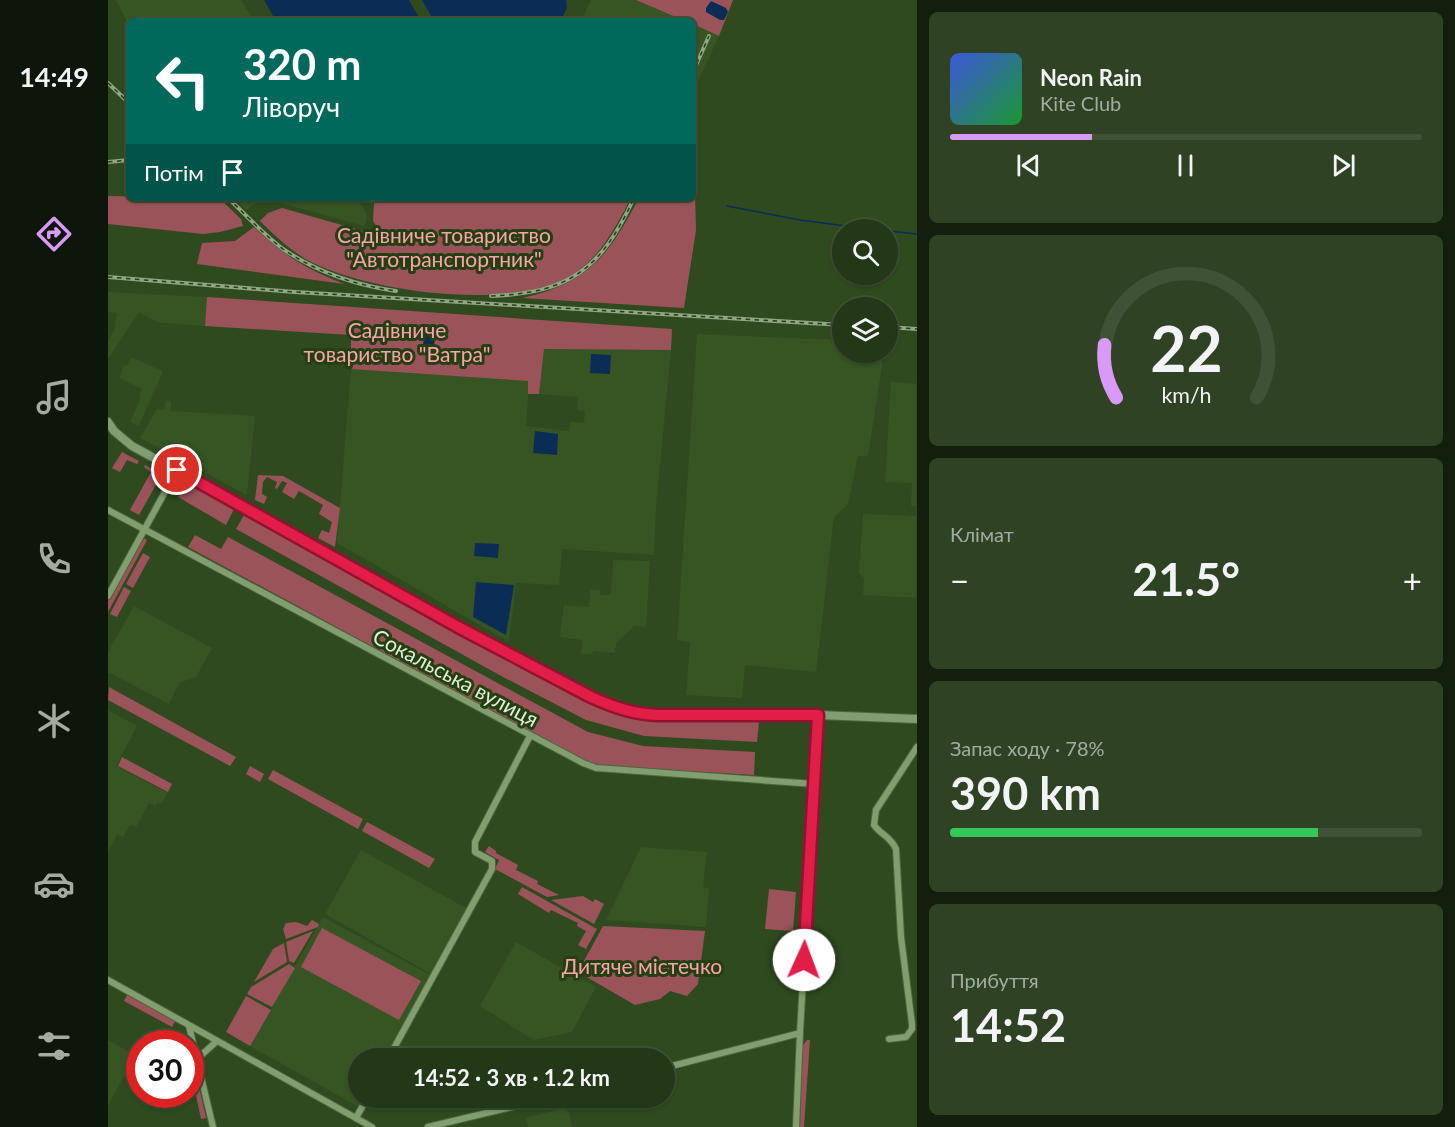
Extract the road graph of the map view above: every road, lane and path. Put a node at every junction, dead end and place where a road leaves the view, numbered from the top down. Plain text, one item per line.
1 (108, 423) edge
2 (177, 470) junction
3 (108, 510) edge
4 (145, 529) junction
5 (108, 596) edge
6 (818, 715) junction
7 (916, 719) edge
8 (530, 735) junction
9 (916, 747) edge
10 (814, 784) junction
11 (108, 980) edge
12 (189, 1026) junction
13 (190, 1030) edge
14 (800, 1033) junction
15 (890, 1039) dead end
16 (217, 1041) junction
17 (394, 1048) edge
18 (204, 1053) edge
19 (675, 1065) edge
20 (204, 1089) edge
21 (362, 1108) edge
22 (507, 1108) edge
23 (356, 1118) junction
24 (213, 1127) edge
25 (372, 1127) edge
26 (428, 1127) edge
27 (796, 1127) edge

1 - 2 street
2 - 4 street
2 - 6 street
3 - 4 street, Сокальська вулиця
4 - 5 street
4 - 8 street, Сокальська вулиця
6 - 7 street
6 - 10 street
8 - 10 street, Сокальська вулиця
8 - 17 street
9 - 15 street
10 - 14 street
11 - 12 street
12 - 13 street
12 - 16 street
14 - 19 street
14 - 27 street
16 - 18 street
16 - 23 street
20 - 24 street
21 - 23 street
22 - 26 street
23 - 25 street

